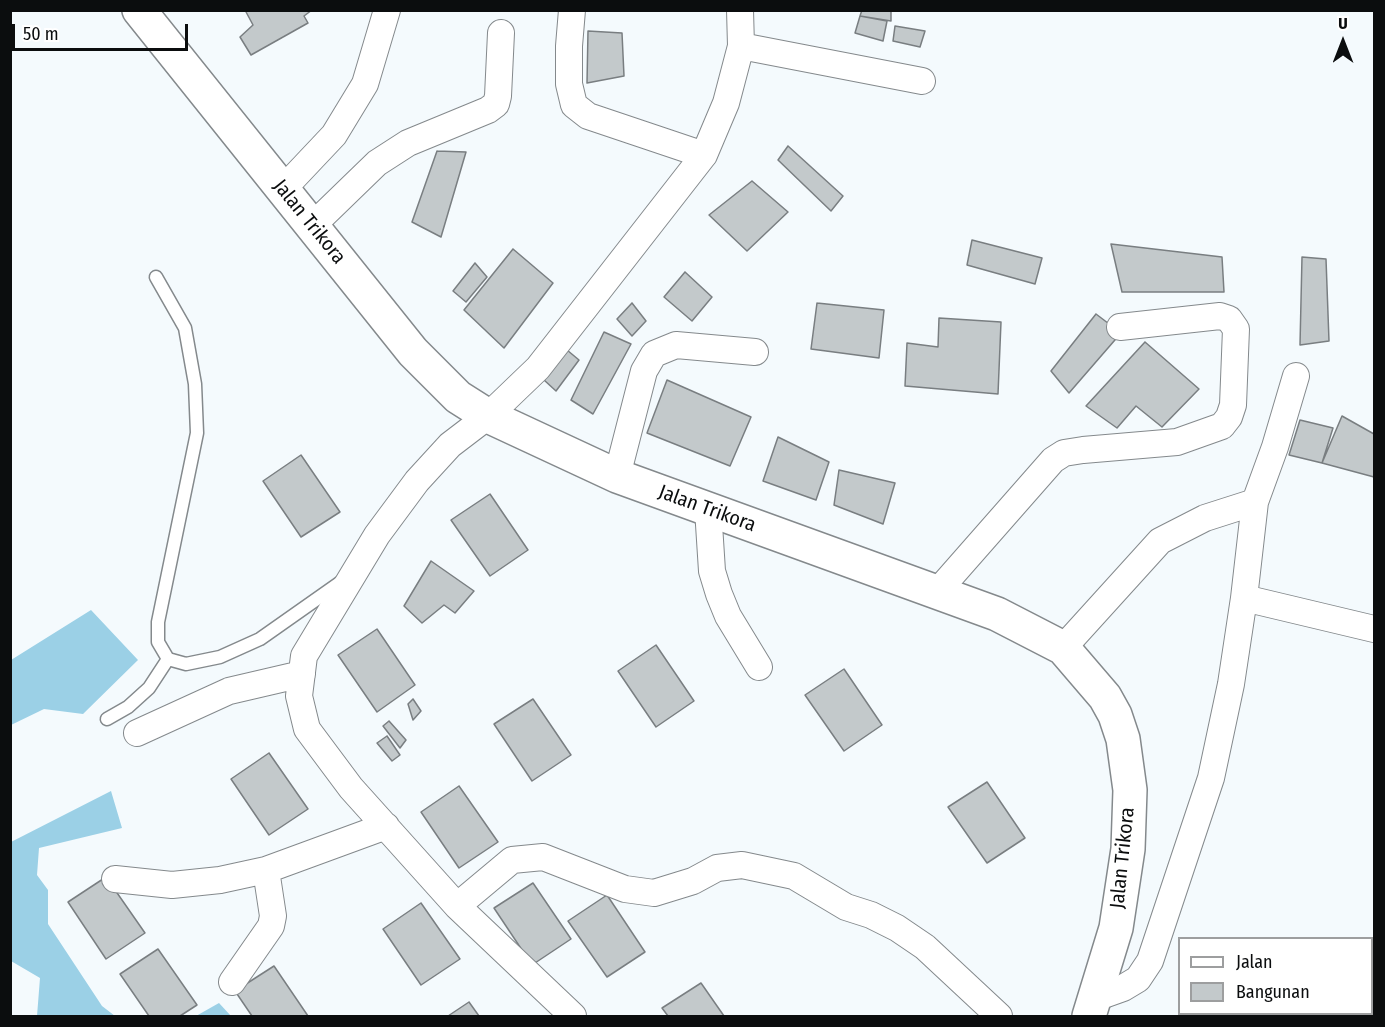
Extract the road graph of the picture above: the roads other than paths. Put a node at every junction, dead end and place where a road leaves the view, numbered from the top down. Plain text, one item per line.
1 (139, 10) edge
2 (387, 10) edge
3 (572, 10) edge
4 (740, 10) edge
5 (501, 33) dead end
6 (741, 46) junction
7 (922, 81) dead end
8 (704, 155) junction
9 (283, 189) junction
10 (312, 226) junction
11 (156, 277) dead end
12 (1120, 327) dead end
13 (755, 352) dead end
14 (1296, 376) dead end
15 (488, 416) junction
16 (617, 476) junction
17 (1255, 502) junction
18 (708, 509) junction
19 (352, 575) junction
20 (937, 592) junction
21 (1244, 598) junction
22 (1374, 629) edge
23 (1063, 648) junction
24 (168, 659) junction
25 (759, 667) dead end
26 (302, 674) junction
27 (107, 719) dead end
28 (137, 733) dead end
29 (386, 826) junction
30 (266, 870) junction
31 (115, 879) dead end
32 (457, 906) junction
33 (232, 982) dead end
34 (1092, 1007) edge
35 (573, 1017) edge
36 (999, 1017) edge

1 - 9 street, Jalan Trikora
2 - 9 street
3 - 8 street
4 - 6 street
5 - 10 street
6 - 7 street
6 - 8 street
8 - 15 street
9 - 10 street, Jalan Trikora
10 - 15 street, Jalan Trikora
11 - 24 lane
12 - 20 street
13 - 16 street
14 - 17 street
15 - 16 street, Jalan Trikora
15 - 19 street
16 - 18 street, Jalan Trikora
17 - 21 street
17 - 23 street
18 - 20 street, Jalan Trikora
18 - 25 street
19 - 24 lane
19 - 26 street
20 - 23 street, Jalan Trikora
21 - 22 street
21 - 34 street
23 - 34 street, Jalan Trikora
24 - 27 lane
26 - 28 street
26 - 29 street
29 - 30 street
29 - 32 street
30 - 31 street
30 - 33 street
32 - 35 street
32 - 36 street

